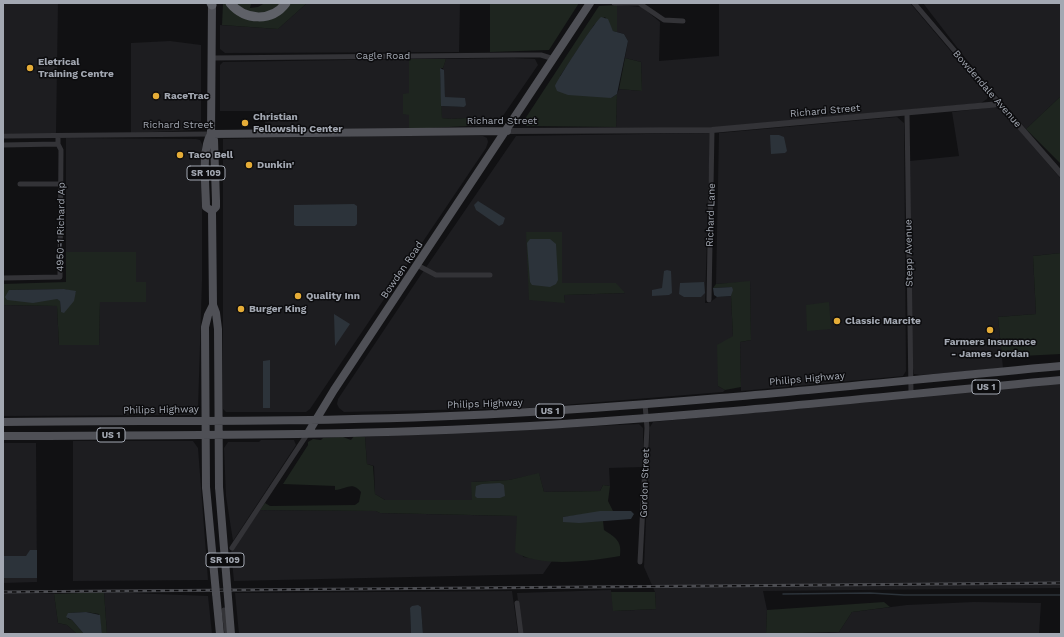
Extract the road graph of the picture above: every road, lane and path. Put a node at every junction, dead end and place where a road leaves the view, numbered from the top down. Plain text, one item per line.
1 (230, 3) edge
2 (286, 3) edge
3 (590, 3) edge
4 (614, 3) edge
5 (914, 3) edge
6 (212, 4) edge
7 (683, 21) dead end
8 (212, 58) junction
9 (554, 59) junction
10 (1000, 104) junction
11 (907, 113) junction
12 (712, 130) junction
13 (506, 131) junction
14 (211, 134) junction
15 (3, 136) edge
16 (58, 136) junction
17 (58, 144) junction
18 (3, 145) edge
19 (1061, 174) edge
20 (20, 184) dead end
21 (61, 184) junction
22 (417, 265) junction
23 (490, 275) dead end
24 (3, 278) edge
25 (709, 300) dead end
26 (213, 305) junction
27 (1061, 366) edge
28 (989, 372) junction
29 (910, 380) junction
30 (1061, 380) edge
31 (886, 382) junction
32 (991, 386) junction
33 (784, 391) junction
34 (911, 393) junction
35 (757, 394) junction
36 (887, 396) junction
37 (645, 404) junction
38 (786, 405) junction
39 (758, 407) junction
40 (492, 414) junction
41 (646, 417) junction
42 (315, 419) junction
43 (205, 420) junction
44 (218, 420) junction
45 (3, 422) edge
46 (493, 428) junction
47 (308, 432) junction
48 (205, 434) junction
49 (219, 434) junction
50 (3, 436) edge
51 (232, 548) dead end
52 (640, 562) dead end
53 (517, 603) dead end
54 (224, 610) dead end
55 (220, 634) edge
56 (227, 634) edge
57 (232, 634) edge
58 (521, 634) edge

1 - 2 highway
3 - 9 main road, Bowden Road
4 - 7 street
5 - 10 street, Bowdendale Avenue
6 - 8 main road, SR 109
8 - 9 street, Cagle Road
8 - 14 main road, SR 109
9 - 13 main road, Bowden Road
10 - 11 street, Richard Street
10 - 19 street, Bowdendale Avenue
11 - 12 street, Richard Street
11 - 29 street, Stepp Avenue
12 - 13 street, Richard Street
12 - 25 street, Richard Lane
13 - 14 main road, Richard Street
13 - 22 main road, Bowden Road
14 - 16 street, Richard Street
14 - 26 main road, SR 109
15 - 16 street, Richard Street
16 - 17 street, 4950-1 Richard Ap
17 - 18 street
17 - 21 street, 4950-1 Richard Ap
20 - 21 street
21 - 24 street, 4950-1 Richard Ap
22 - 23 street
22 - 42 main road, Bowden Road
26 - 43 main road, SR 109
26 - 44 main road, SR 109
27 - 28 main road, Philips Highway / US 1
28 - 29 main road, Philips Highway / US 1
28 - 32 main road
29 - 31 main road, Philips Highway / US 1
29 - 34 street, Stepp Avenue
30 - 32 main road, US 1
31 - 33 main road, Philips Highway / US 1
31 - 36 main road
32 - 34 main road, US 1
33 - 35 main road, Philips Highway / US 1
33 - 38 main road
34 - 36 main road, US 1
35 - 37 main road, Philips Highway / US 1
35 - 39 main road
36 - 38 main road, US 1
37 - 40 main road, Philips Highway / US 1
37 - 41 street, Gordon Street
38 - 39 main road, US 1
39 - 41 main road, US 1
40 - 42 main road, Philips Highway / US 1
40 - 46 main road
41 - 46 main road, US 1
41 - 52 street, Gordon Street
42 - 44 main road, Philips Highway / US 1
42 - 47 main road, Bowden Road
43 - 44 main road, Philips Highway / US 1
43 - 45 main road, Philips Highway / US 1
43 - 48 main road, SR 109
44 - 49 main road, SR 109
46 - 47 main road, US 1
47 - 49 main road, US 1
47 - 51 street, Bowden Road
48 - 49 main road, US 1
48 - 50 main road, US 1
48 - 55 main road, SR 109, bridge
49 - 57 main road, SR 109, bridge
53 - 58 street
54 - 56 street

